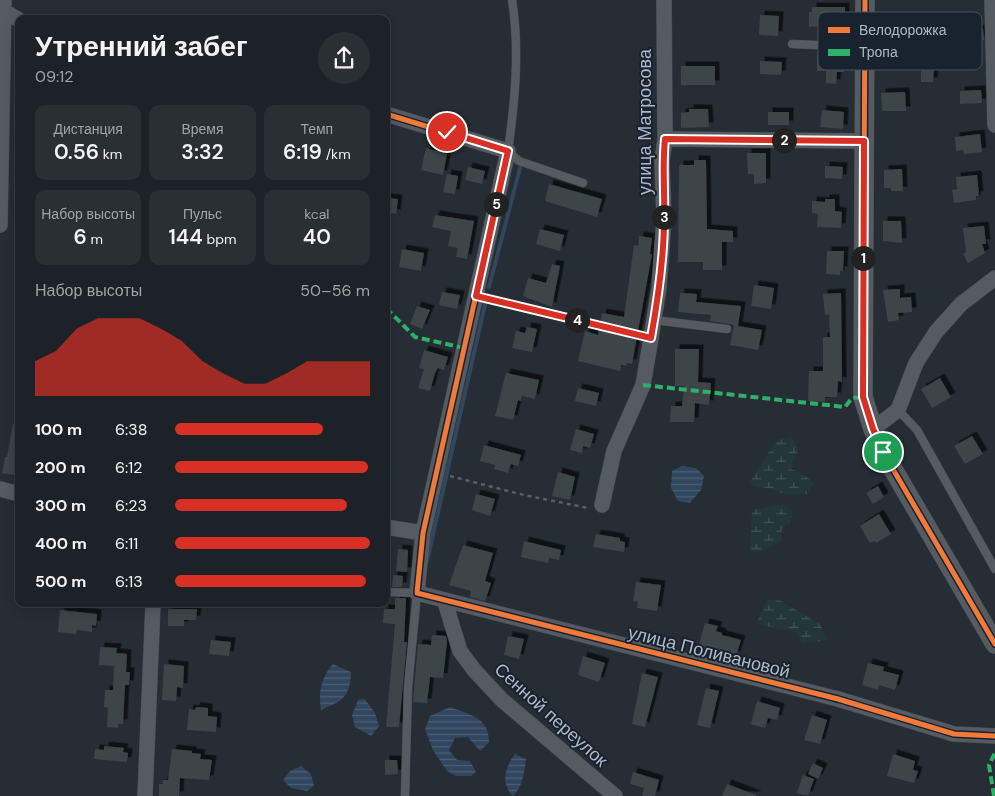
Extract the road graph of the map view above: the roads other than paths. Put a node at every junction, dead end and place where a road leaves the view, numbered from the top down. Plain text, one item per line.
1 (512, 0) edge
2 (664, 0) edge
3 (992, 0) edge
4 (4, 6) edge
5 (15, 16) edge
6 (792, 44) dead end
7 (818, 45) edge
8 (864, 70) edge
9 (390, 115) edge
10 (995, 125) edge
11 (665, 139) junction
12 (864, 141) junction
13 (508, 151) junction
14 (583, 183) dead end
15 (0, 225) edge
16 (995, 278) edge
17 (654, 320) junction
18 (727, 329) dead end
19 (898, 410) junction
20 (873, 429) junction
21 (0, 490) edge
22 (15, 493) edge
23 (602, 505) road end
24 (390, 528) edge
25 (423, 533) junction
26 (995, 569) edge
27 (390, 592) edge
28 (417, 593) junction
29 (445, 602) junction
30 (153, 607) edge
31 (995, 644) edge
32 (995, 736) edge
33 (145, 796) edge
34 (405, 796) edge
35 (615, 796) edge

1 - 13 lane
2 - 11 street, улица Матросова
3 - 10 street
4 - 5 street
4 - 15 street
6 - 7 lane
8 - 12 street
9 - 13 street
11 - 12 street
11 - 17 street, улица Матросова
12 - 20 street
13 - 14 lane
13 - 25 street
16 - 19 street
17 - 18 lane
17 - 23 street, улица Матросова
19 - 20 street
19 - 26 lane
20 - 31 street
21 - 22 street
24 - 25 street
25 - 28 street
27 - 28 lane
28 - 29 street, улица Поливановой
28 - 34 lane
29 - 32 street, улица Поливановой
29 - 35 street, Сенной переулок
30 - 33 street

